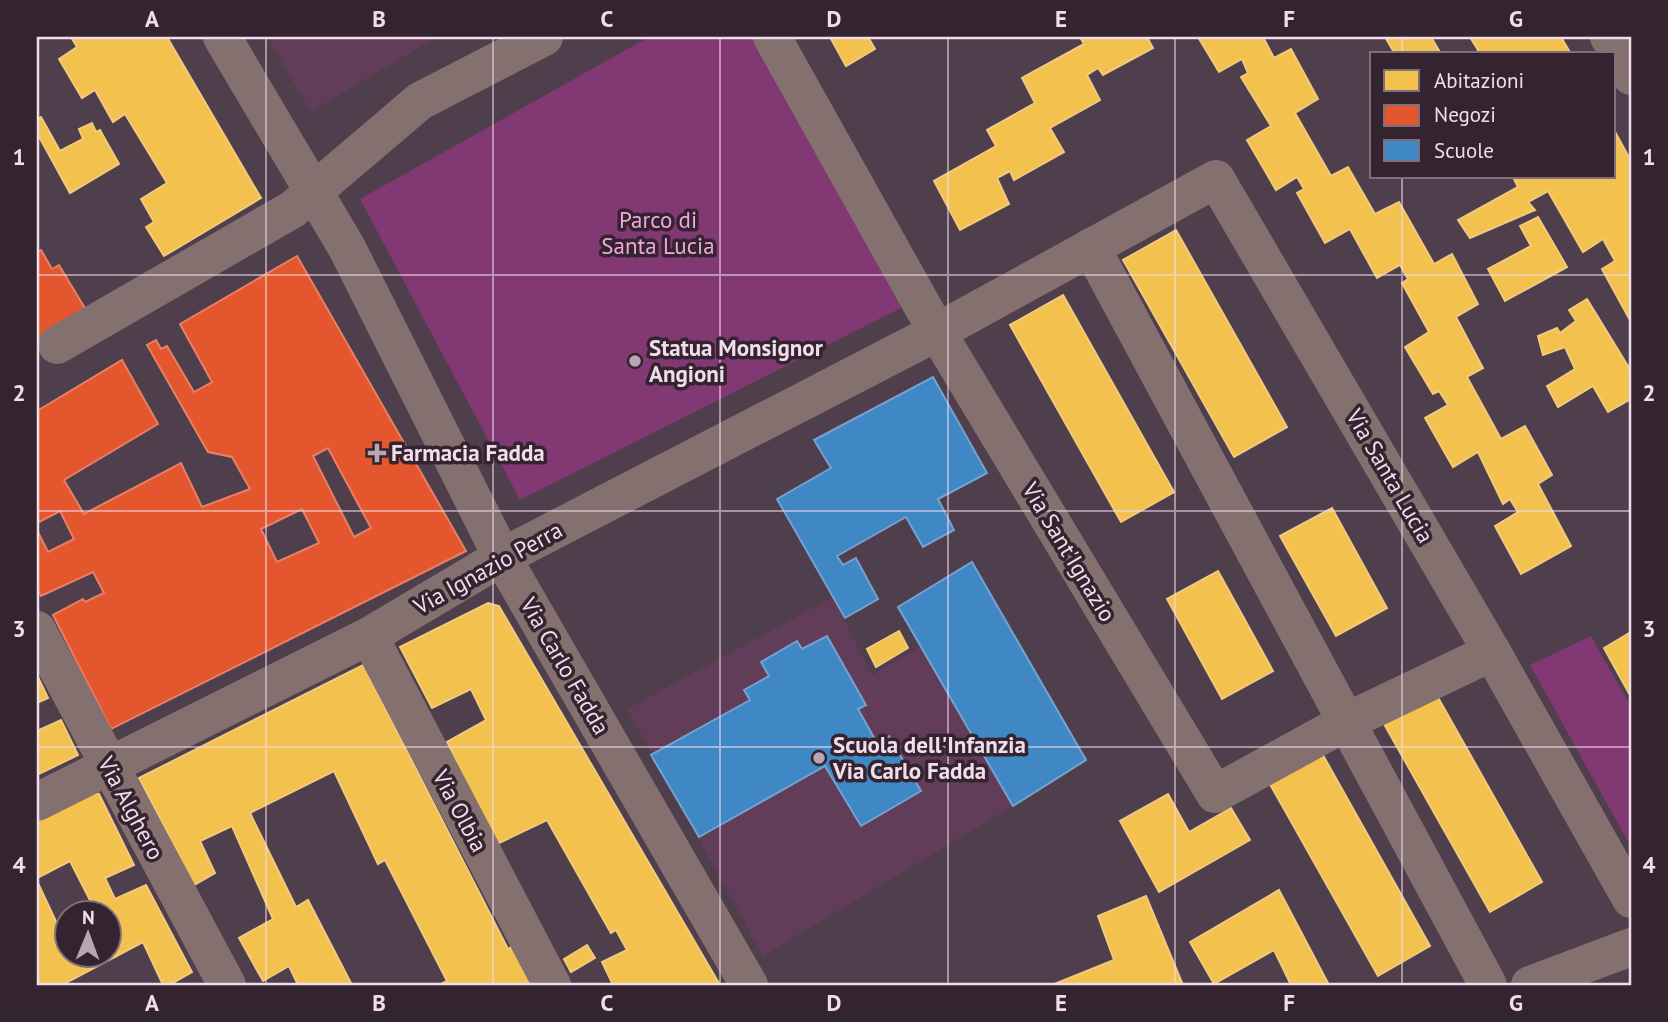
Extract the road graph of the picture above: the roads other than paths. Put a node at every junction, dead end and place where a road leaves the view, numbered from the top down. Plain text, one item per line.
1 (222, 37) edge
2 (544, 37) edge
3 (772, 37) edge
4 (1609, 37) edge
5 (1631, 76) edge
6 (313, 192) junction
7 (1091, 247) junction
8 (937, 332) junction
9 (57, 345) dead end
10 (502, 557) junction
11 (37, 630) edge
12 (369, 636) junction
13 (1492, 652) junction
14 (1348, 721) junction
15 (108, 766) junction
16 (37, 802) edge
17 (1631, 899) edge
18 (1631, 947) edge
19 (226, 985) edge
20 (552, 985) edge
21 (749, 985) edge
22 (1488, 985) edge
23 (1530, 985) edge

1 - 6 street, Via Carlo Fadda
2 - 6 street
3 - 8 street, Via Sant'Ignazio
4 - 5 street
6 - 9 street
6 - 10 street, Via Carlo Fadda
7 - 8 street, Via Santa Lucia
7 - 13 street, Via Santa Lucia
7 - 14 street
8 - 10 street, Via Ignazio Perra
8 - 14 street, Via Sant'Ignazio
10 - 12 street, Via Ignazio Perra
10 - 21 street, Via Carlo Fadda
11 - 15 street, Via Alghero
12 - 15 street, Via Ignazio Perra
12 - 20 street, Via Olbia
13 - 14 street, Via Sant'Ignazio
13 - 17 street, Via Santa Lucia
14 - 22 street
15 - 16 street, Via Ignazio Perra
15 - 19 street, Via Alghero
18 - 23 street

